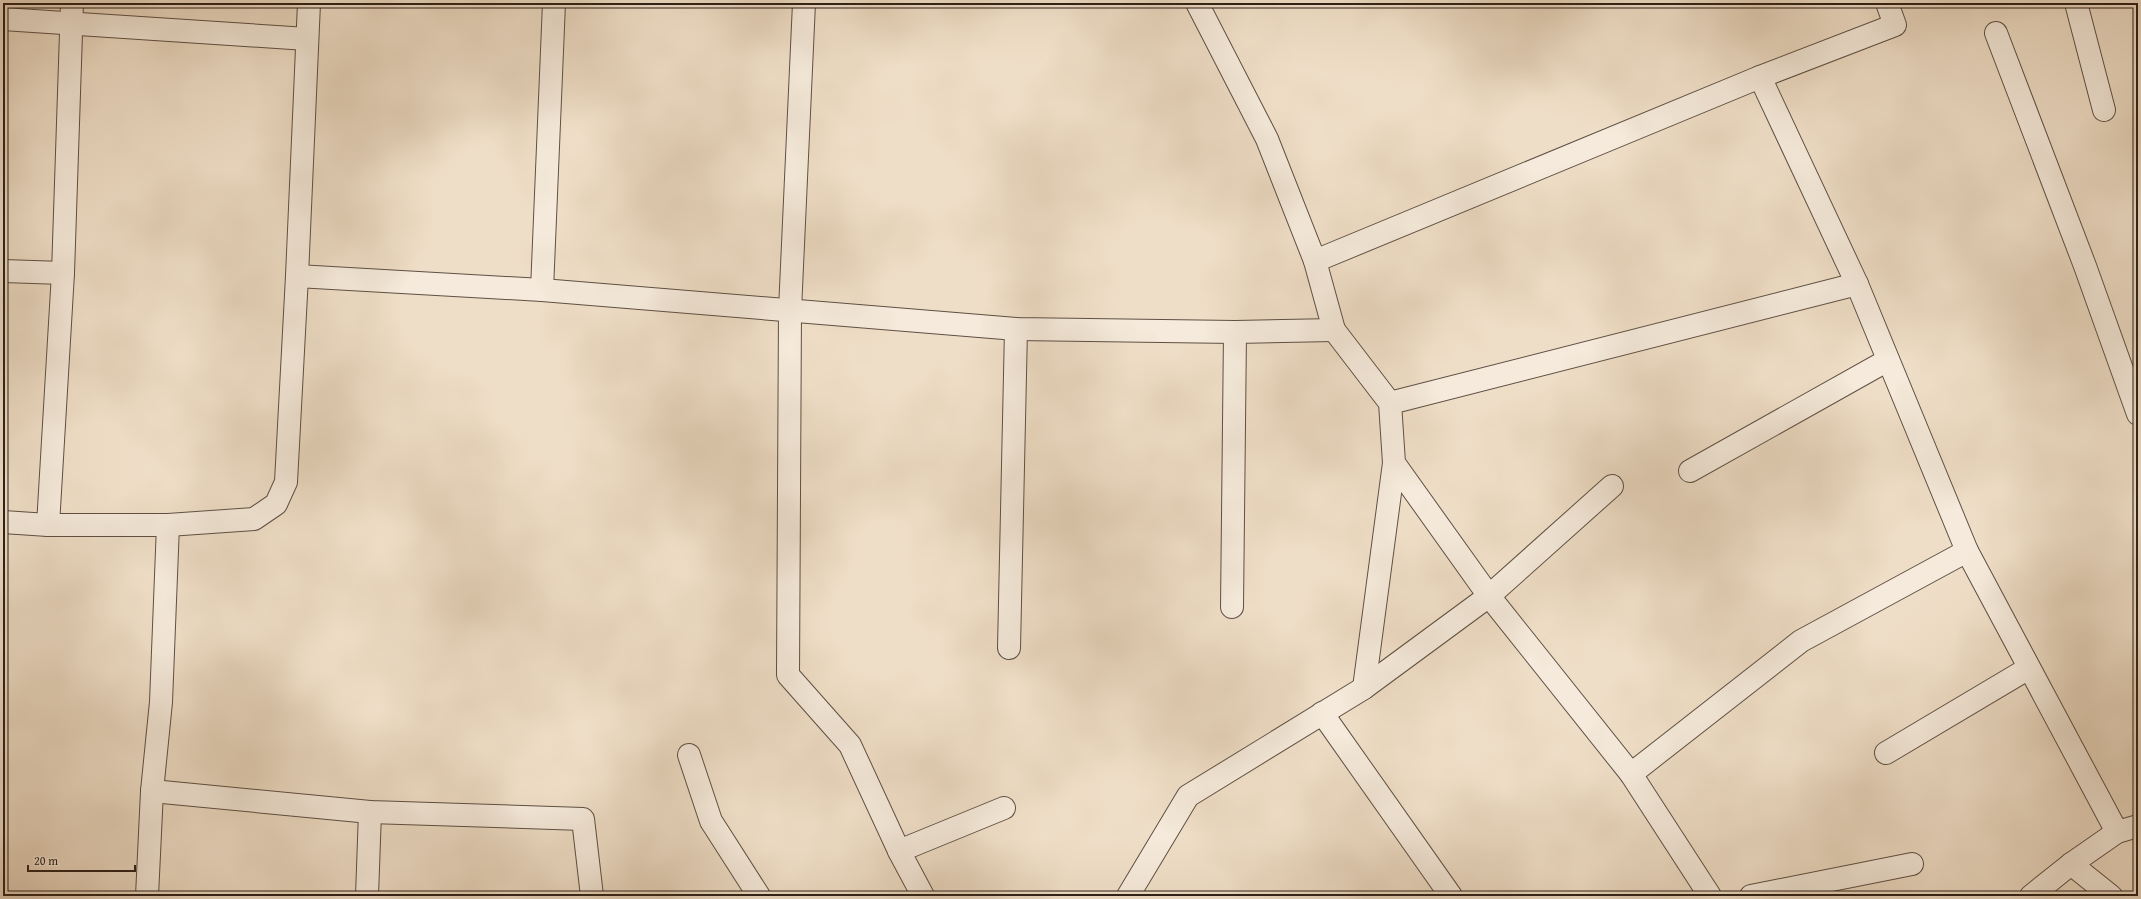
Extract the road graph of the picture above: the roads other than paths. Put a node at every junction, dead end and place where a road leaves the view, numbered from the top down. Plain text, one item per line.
1 (308, 3) edge
2 (554, 3) edge
3 (804, 3) edge
4 (1197, 3) edge
5 (1887, 3) edge
6 (2076, 3) edge
7 (72, 13) edge
8 (3, 19) edge
9 (1996, 33) dead end
10 (307, 40) junction
11 (1760, 77) junction
12 (2104, 110) dead end
13 (1315, 261) junction
14 (3, 271) edge
15 (63, 273) junction
16 (298, 276) junction
17 (1857, 284) junction
18 (542, 290) junction
19 (790, 310) junction
20 (1016, 329) junction
21 (1334, 330) junction
22 (1235, 332) junction
23 (1888, 360) junction
24 (1390, 403) junction
25 (2138, 414) edge
26 (1394, 463) junction
27 (1690, 471) dead end
28 (1612, 486) dead end
29 (3, 522) edge
30 (168, 525) junction
31 (48, 526) junction
32 (1967, 551) junction
33 (1489, 596) junction
34 (1232, 607) dead end
35 (1009, 648) dead end
36 (2029, 668) junction
37 (1364, 688) junction
38 (1322, 714) junction
39 (1886, 753) dead end
40 (689, 755) dead end
41 (1631, 774) junction
42 (152, 790) junction
43 (1004, 808) dead end
44 (370, 812) junction
45 (2138, 826) edge
46 (2117, 832) junction
47 (899, 851) junction
48 (1912, 864) dead end
49 (2071, 864) junction
50 (147, 896) edge
51 (367, 896) edge
52 (592, 896) edge
53 (759, 896) edge
54 (923, 896) edge
55 (1128, 896) edge
56 (1451, 896) edge
57 (1710, 896) edge
58 (1751, 896) edge
59 (2031, 896) edge
60 (2111, 896) edge

1 - 10 street
2 - 18 street
3 - 19 street
4 - 13 street
5 - 11 street
6 - 12 street
7 - 8 street
7 - 10 street
7 - 15 street
9 - 25 street
10 - 16 street
11 - 13 street
11 - 17 street
13 - 21 street
14 - 15 street
15 - 31 street
16 - 18 street
16 - 30 street
17 - 23 street
17 - 24 street
18 - 19 street
19 - 20 street
19 - 47 street
20 - 22 street
20 - 35 street
21 - 22 street
21 - 24 street
22 - 34 street
23 - 27 street
23 - 32 street
24 - 26 street
26 - 33 street
26 - 37 street
28 - 33 street
29 - 31 street
30 - 31 street
30 - 42 street
32 - 36 street
32 - 41 street
33 - 37 street
33 - 41 street
36 - 39 street
36 - 46 street
37 - 38 street
38 - 55 street
38 - 56 street
40 - 53 street
41 - 57 street
42 - 44 street
42 - 50 street
43 - 47 street
44 - 51 street
44 - 52 street
45 - 46 street
46 - 49 street
47 - 54 street
48 - 58 street
49 - 59 street
49 - 60 street

